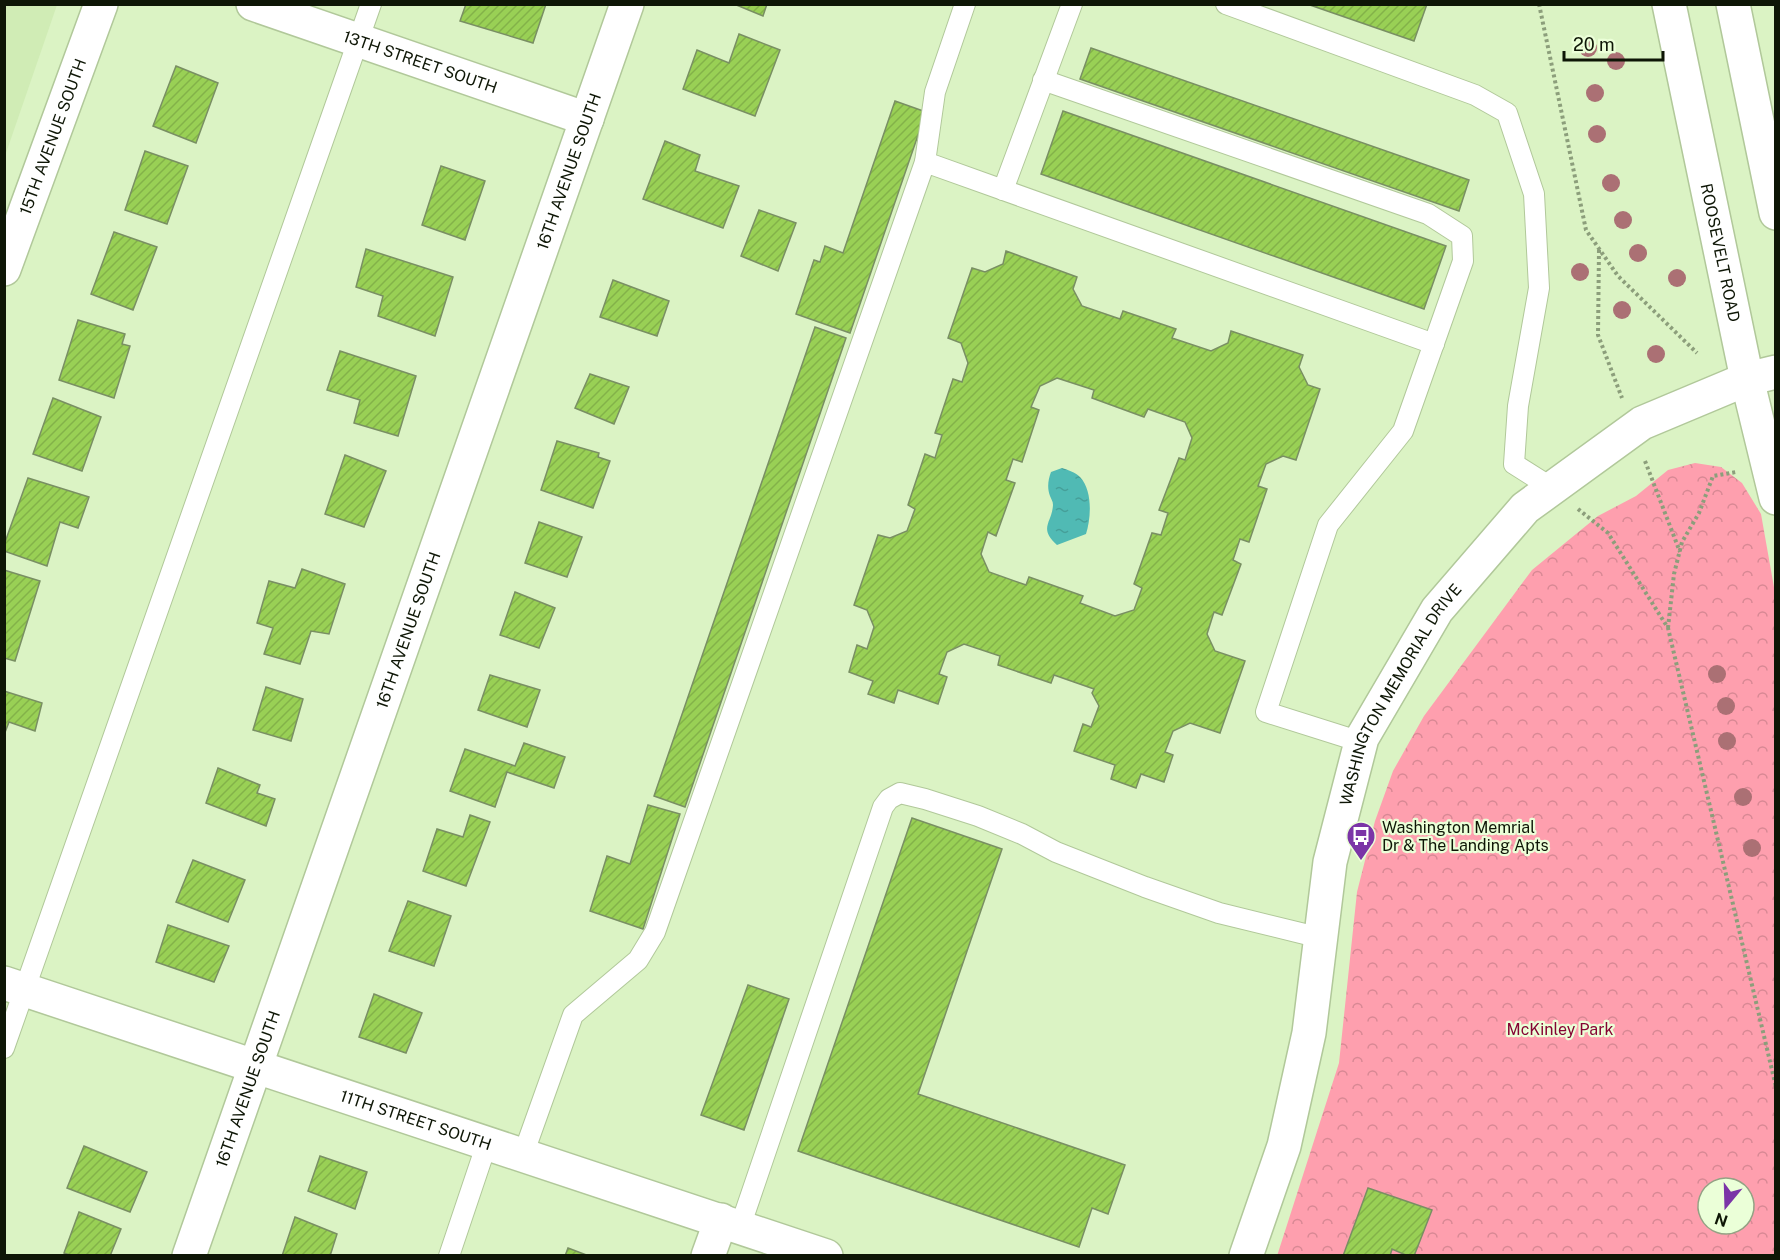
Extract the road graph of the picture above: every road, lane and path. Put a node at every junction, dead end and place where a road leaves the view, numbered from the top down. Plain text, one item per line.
1 (101, 4) edge
2 (253, 4) edge
3 (370, 4) edge
4 (627, 4) edge
5 (965, 4) edge
6 (1072, 4) edge
7 (1226, 4) edge
8 (1539, 4) edge
9 (1669, 4) edge
10 (1733, 4) edge
11 (358, 40) junction
12 (1043, 81) junction
13 (586, 119) junction
14 (926, 162) junction
15 (1003, 190) junction
16 (1776, 213) edge
17 (4, 268) edge
18 (1434, 344) junction
19 (1697, 353) dead end
20 (1761, 376) edge
21 (1768, 467) junction
22 (1552, 489) junction
23 (1776, 498) edge
24 (1668, 628) junction
25 (1361, 742) junction
26 (1321, 938) junction
27 (15, 986) edge
28 (4, 1048) edge
29 (255, 1066) junction
30 (1776, 1087) edge
31 (487, 1143) junction
32 (523, 1155) junction
33 (730, 1224) junction
34 (189, 1256) edge
35 (449, 1256) edge
36 (708, 1256) edge
37 (826, 1256) edge
38 (1246, 1256) edge

1 - 17 street, 15TH AVENUE SOUTH
2 - 11 street, 13TH STREET SOUTH
3 - 11 lane
4 - 13 street, 16TH AVENUE SOUTH
5 - 14 lane
6 - 12 lane
7 - 22 lane
8 - 19 path
9 - 20 street, ROOSEVELT ROAD
10 - 16 street
11 - 13 street, 13TH STREET SOUTH
11 - 27 lane
12 - 15 lane
12 - 18 lane
13 - 29 street, 16TH AVENUE SOUTH
14 - 15 lane
14 - 32 lane
15 - 18 lane
18 - 25 lane
20 - 21 street, ROOSEVELT ROAD
20 - 22 street, WASHINGTON MEMORIAL DRIVE
21 - 23 street, ROOSEVELT ROAD
21 - 24 path
22 - 24 path
22 - 25 street, WASHINGTON MEMORIAL DRIVE
24 - 30 path
25 - 26 street, WASHINGTON MEMORIAL DRIVE
26 - 33 lane
26 - 38 street, WASHINGTON MEMORIAL DRIVE
27 - 28 lane
27 - 29 street, 11TH STREET SOUTH
29 - 31 street, 11TH STREET SOUTH
29 - 34 street, 16TH AVENUE SOUTH
31 - 32 street, 11TH STREET SOUTH
31 - 35 lane
32 - 33 street, 11TH STREET SOUTH
33 - 36 street
33 - 37 street, 11TH STREET SOUTH

